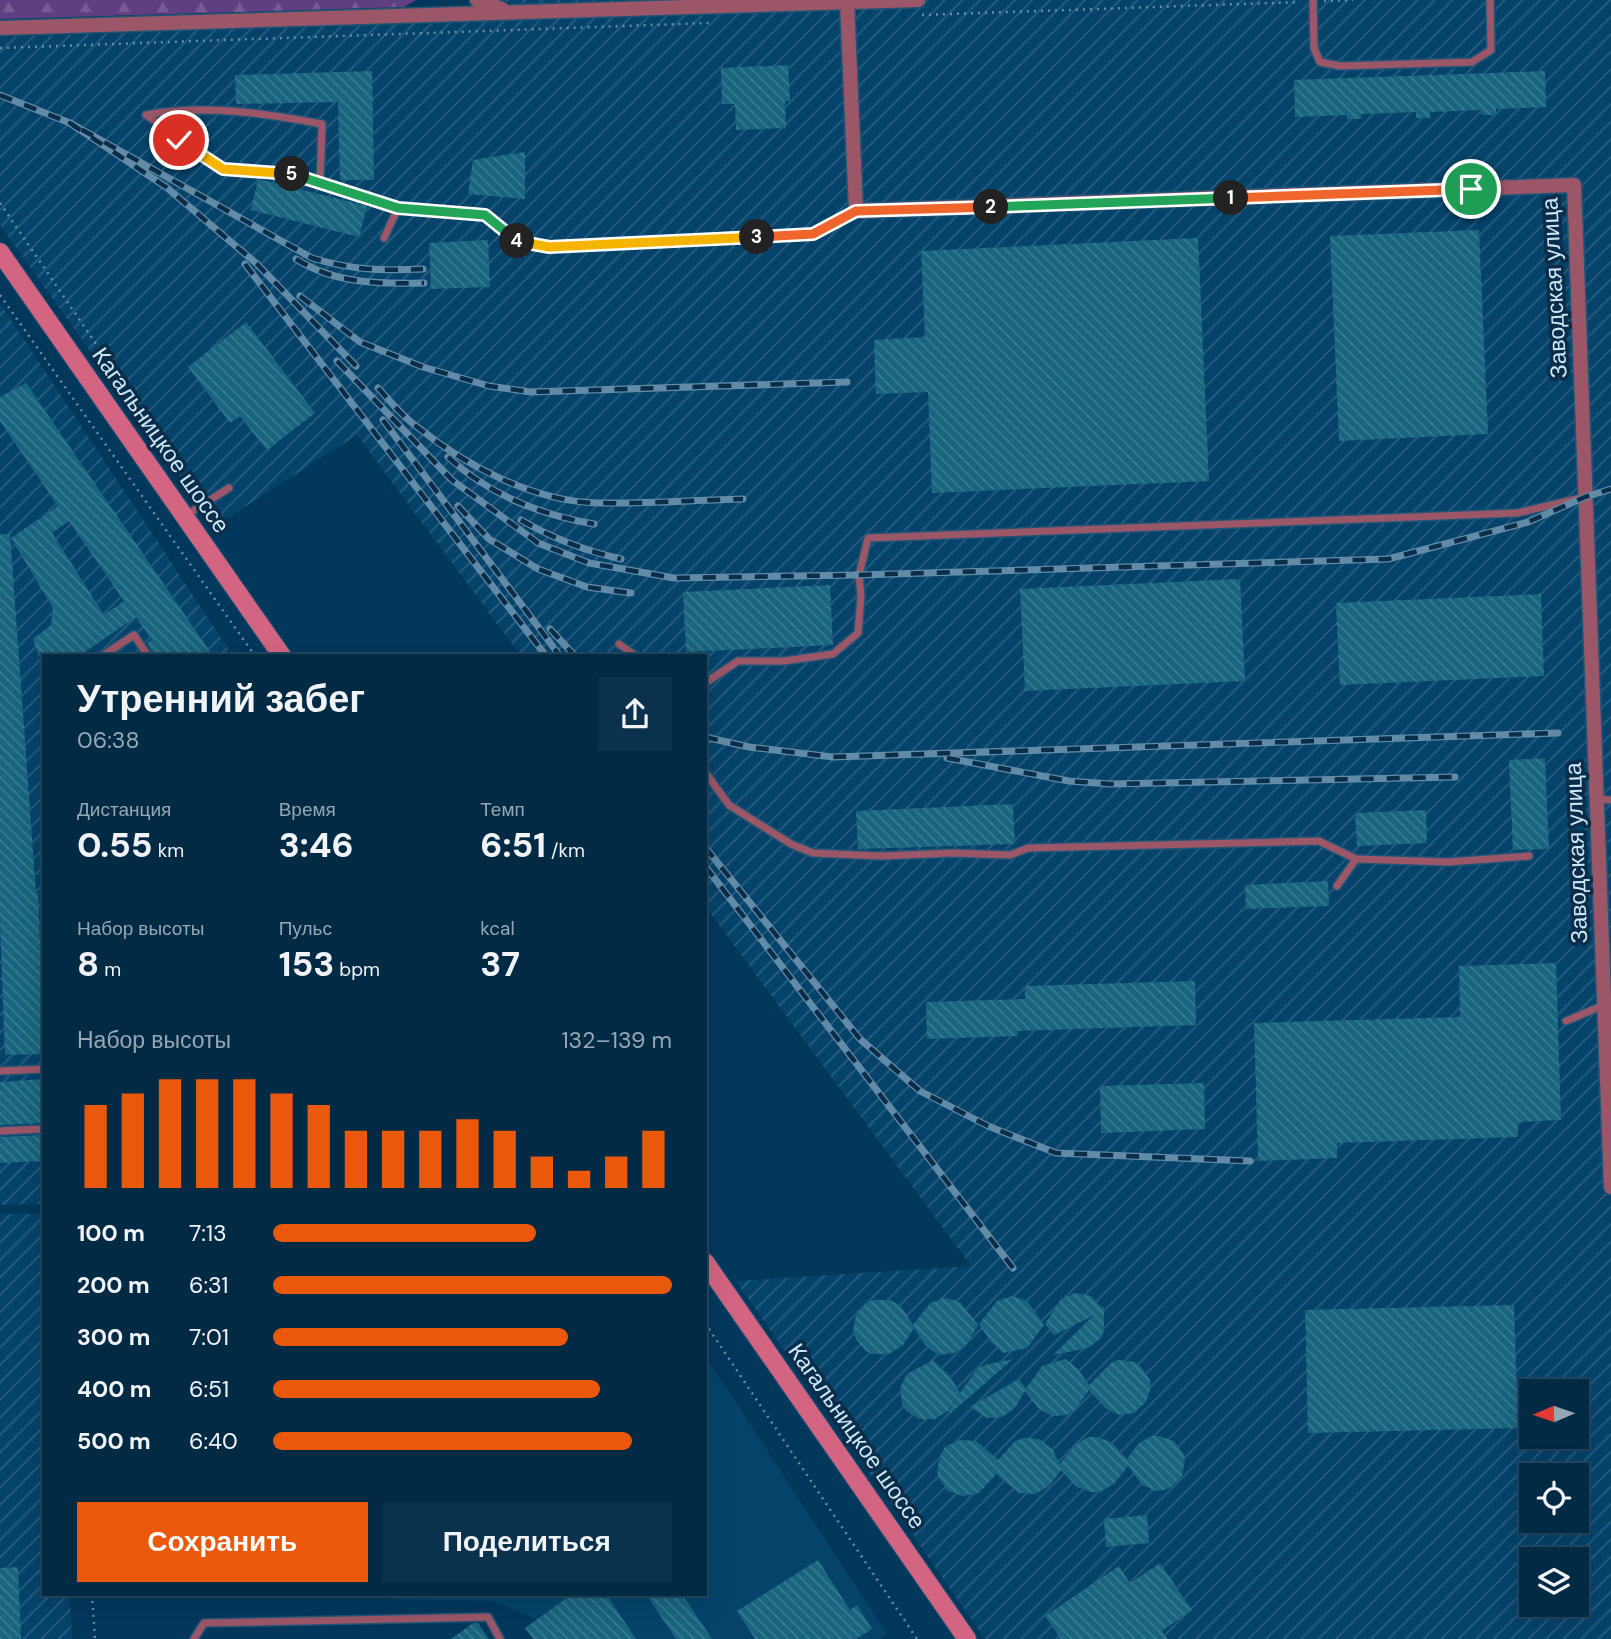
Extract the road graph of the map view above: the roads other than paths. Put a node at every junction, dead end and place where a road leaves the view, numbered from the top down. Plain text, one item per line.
1 (477, 0) edge
2 (918, 0) edge
3 (1490, 0) edge
4 (1313, 1) edge
5 (847, 2) junction
6 (510, 12) junction
7 (0, 28) edge
8 (320, 183) junction
9 (398, 208) junction
10 (856, 211) junction
11 (384, 238) dead end
12 (0, 252) edge
13 (229, 488) dead end
14 (1585, 497) junction
15 (184, 516) junction
16 (619, 644) dead end
17 (105, 654) edge
18 (147, 654) edge
19 (281, 654) edge
20 (633, 654) edge
21 (707, 682) edge
22 (707, 775) edge
23 (1604, 799) edge
24 (1529, 856) dead end
25 (1356, 859) junction
26 (1337, 886) dead end
27 (1608, 1003) edge
28 (1566, 1021) dead end
29 (42, 1069) edge
30 (0, 1071) edge
31 (42, 1129) edge
32 (0, 1131) edge
33 (1611, 1187) edge
34 (707, 1265) edge
35 (194, 1639) edge
36 (500, 1639) edge
37 (967, 1639) edge

1 - 6 street
2 - 5 street
3 - 4 lane
5 - 6 street
5 - 10 street
6 - 7 street
8 - 8 lane
8 - 9 lane
9 - 10 lane
9 - 11 lane
10 - 14 street, Заводская улица
12 - 15 main road, Кагальницкое шоссе
13 - 15 lane
14 - 21 lane
14 - 23 street, Заводская улица
15 - 19 main road, Кагальницкое шоссе
16 - 20 lane
17 - 18 lane
22 - 25 lane
23 - 27 street, Заводская улица
24 - 25 lane
25 - 26 lane
27 - 28 lane
27 - 33 street, Заводская улица
29 - 30 lane
31 - 32 lane
34 - 37 main road, Кагальницкое шоссе
35 - 36 lane

